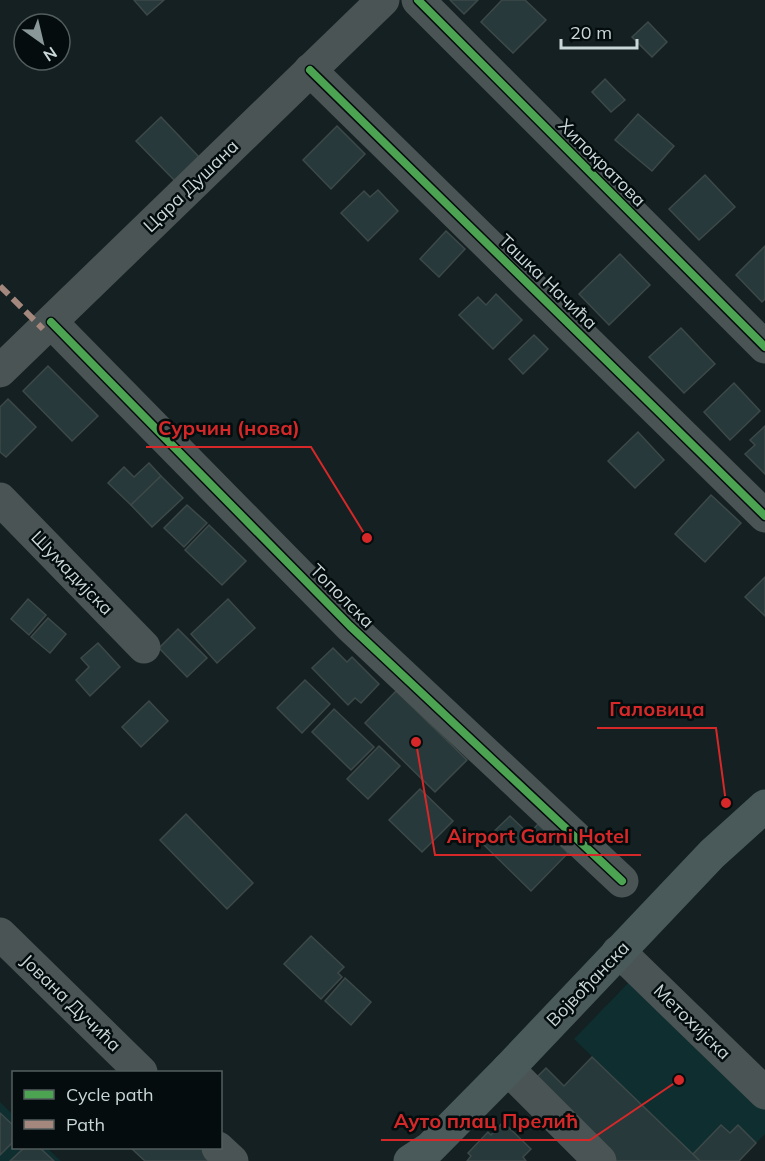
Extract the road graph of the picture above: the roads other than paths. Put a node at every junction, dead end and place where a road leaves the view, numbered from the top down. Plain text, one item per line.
1 (383, 0) edge
2 (418, 0) edge
3 (310, 70) junction
4 (51, 322) junction
5 (765, 347) edge
6 (0, 371) edge
7 (0, 499) edge
8 (765, 516) edge
9 (144, 647) dead end
10 (765, 806) edge
11 (622, 881) dead end
12 (0, 934) edge
13 (618, 952) junction
14 (507, 1069) junction
15 (140, 1071) edge
16 (765, 1093) edge
17 (219, 1149) edge
18 (232, 1161) edge
19 (410, 1161) edge
20 (600, 1161) edge

1 - 3 street, Цара Душана
2 - 5 street, Хипократова
3 - 4 street, Цара Душана
3 - 8 street, Ташка Начића
4 - 6 street, Цара Душана
4 - 11 street, Тополска
7 - 9 street, Шумадијска
10 - 13 main road, Војвођанска
12 - 15 street, Јована Дучића
13 - 14 main road, Војвођанска
13 - 16 street, Метохијска
14 - 19 main road, Војвођанска
14 - 20 street
17 - 18 street

